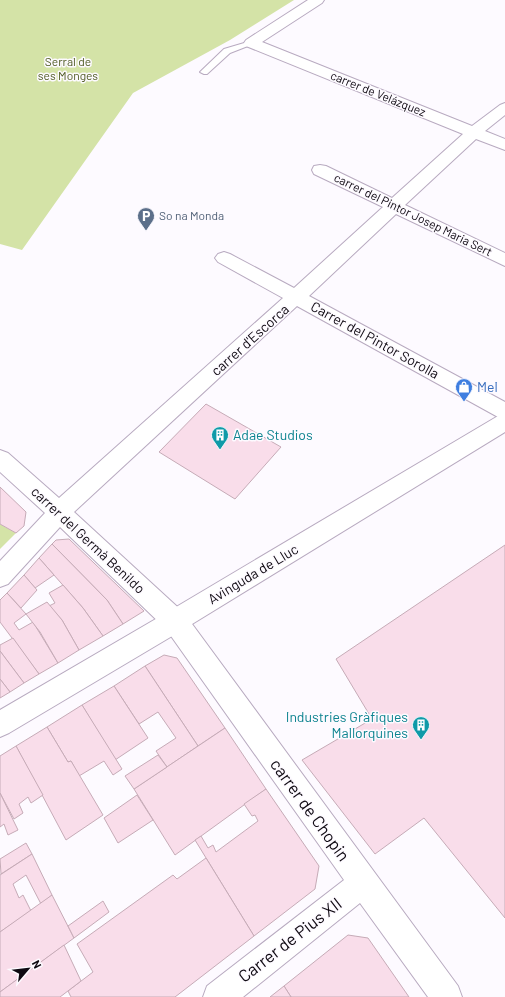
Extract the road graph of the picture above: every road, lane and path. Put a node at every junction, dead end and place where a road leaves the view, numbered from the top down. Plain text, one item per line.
1 (317, 0) edge
2 (251, 42) junction
3 (204, 72) dead end
4 (505, 108) edge
5 (474, 132) junction
6 (505, 145) edge
7 (320, 170) dead end
8 (395, 206) junction
9 (224, 258) dead end
10 (505, 260) edge
11 (296, 297) junction
12 (505, 411) edge
13 (505, 422) edge
14 (0, 459) edge
15 (59, 512) junction
16 (0, 578) edge
17 (175, 621) junction
18 (0, 724) edge
19 (363, 883) junction
20 (218, 997) edge
21 (446, 997) edge

1 - 2 street
2 - 3 lane
2 - 5 street, carrer de Velázquez
4 - 5 street, carrer d'Escorca
5 - 6 street, carrer de Velázquez
5 - 8 street, carrer d'Escorca
7 - 8 street, carrer del Pintor Josep Maria Sert
8 - 10 street, carrer del Pintor Josep Maria Sert
8 - 11 street, carrer d'Escorca
9 - 11 street, Carrer del Pintor Sorolla
11 - 12 street, Carrer del Pintor Sorolla
11 - 15 street, carrer d'Escorca
13 - 17 street, Avinguda de Lluc
14 - 15 street, carrer del Germà Benildo
15 - 16 street, carrer d'Escorca
15 - 17 street, carrer del Germà Benildo
17 - 18 street, Avinguda de Lluc
17 - 19 street, carrer de Chopin
19 - 20 street, Carrer de Pius XII
19 - 21 street, carrer de Chopin

